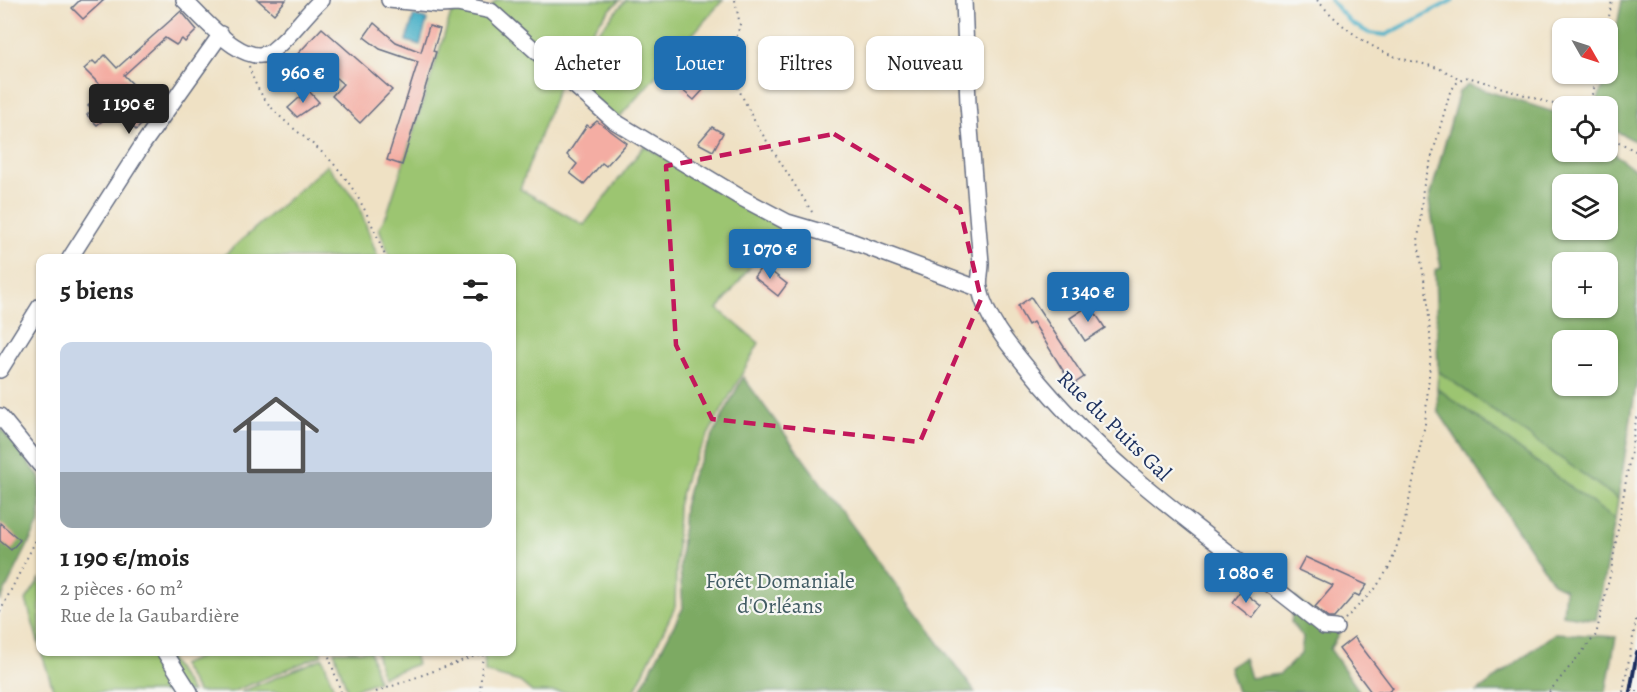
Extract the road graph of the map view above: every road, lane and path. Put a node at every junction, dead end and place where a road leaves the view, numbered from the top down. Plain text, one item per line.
1 (184, 0) edge
2 (321, 0) edge
3 (389, 0) edge
4 (735, 0) edge
5 (964, 0) edge
6 (1317, 0) edge
7 (1612, 0) edge
8 (483, 4) edge
9 (1609, 18) edge
10 (221, 34) junction
11 (246, 55) junction
12 (1459, 80) junction
13 (1552, 103) edge
14 (1618, 142) edge
15 (1637, 152) edge
16 (814, 230) junction
17 (73, 254) edge
18 (384, 254) edge
19 (980, 289) junction
20 (36, 312) edge
21 (0, 370) edge
22 (1637, 414) edge
23 (0, 416) edge
24 (36, 460) edge
25 (36, 540) edge
26 (0, 612) edge
27 (1637, 615) edge
28 (1336, 628) joint
29 (167, 656) edge
30 (329, 656) edge
31 (472, 656) edge
32 (483, 656) edge
33 (190, 692) edge
34 (341, 692) edge
35 (376, 692) edge
36 (480, 692) edge
37 (1549, 692) edge
38 (1623, 692) edge

1 - 10 street
2 - 11 street
3 - 8 street
4 - 16 path
5 - 19 street, Rue du Puits Gal
6 - 12 path
7 - 9 path
8 - 16 street
10 - 11 street
10 - 17 street
11 - 18 path
12 - 13 path
12 - 28 path
14 - 15 path
16 - 19 street
19 - 28 street, Rue du Puits Gal
20 - 21 street
22 - 37 path
23 - 24 street
25 - 26 path
27 - 38 path
29 - 33 street
30 - 34 path
31 - 35 path
32 - 36 path

